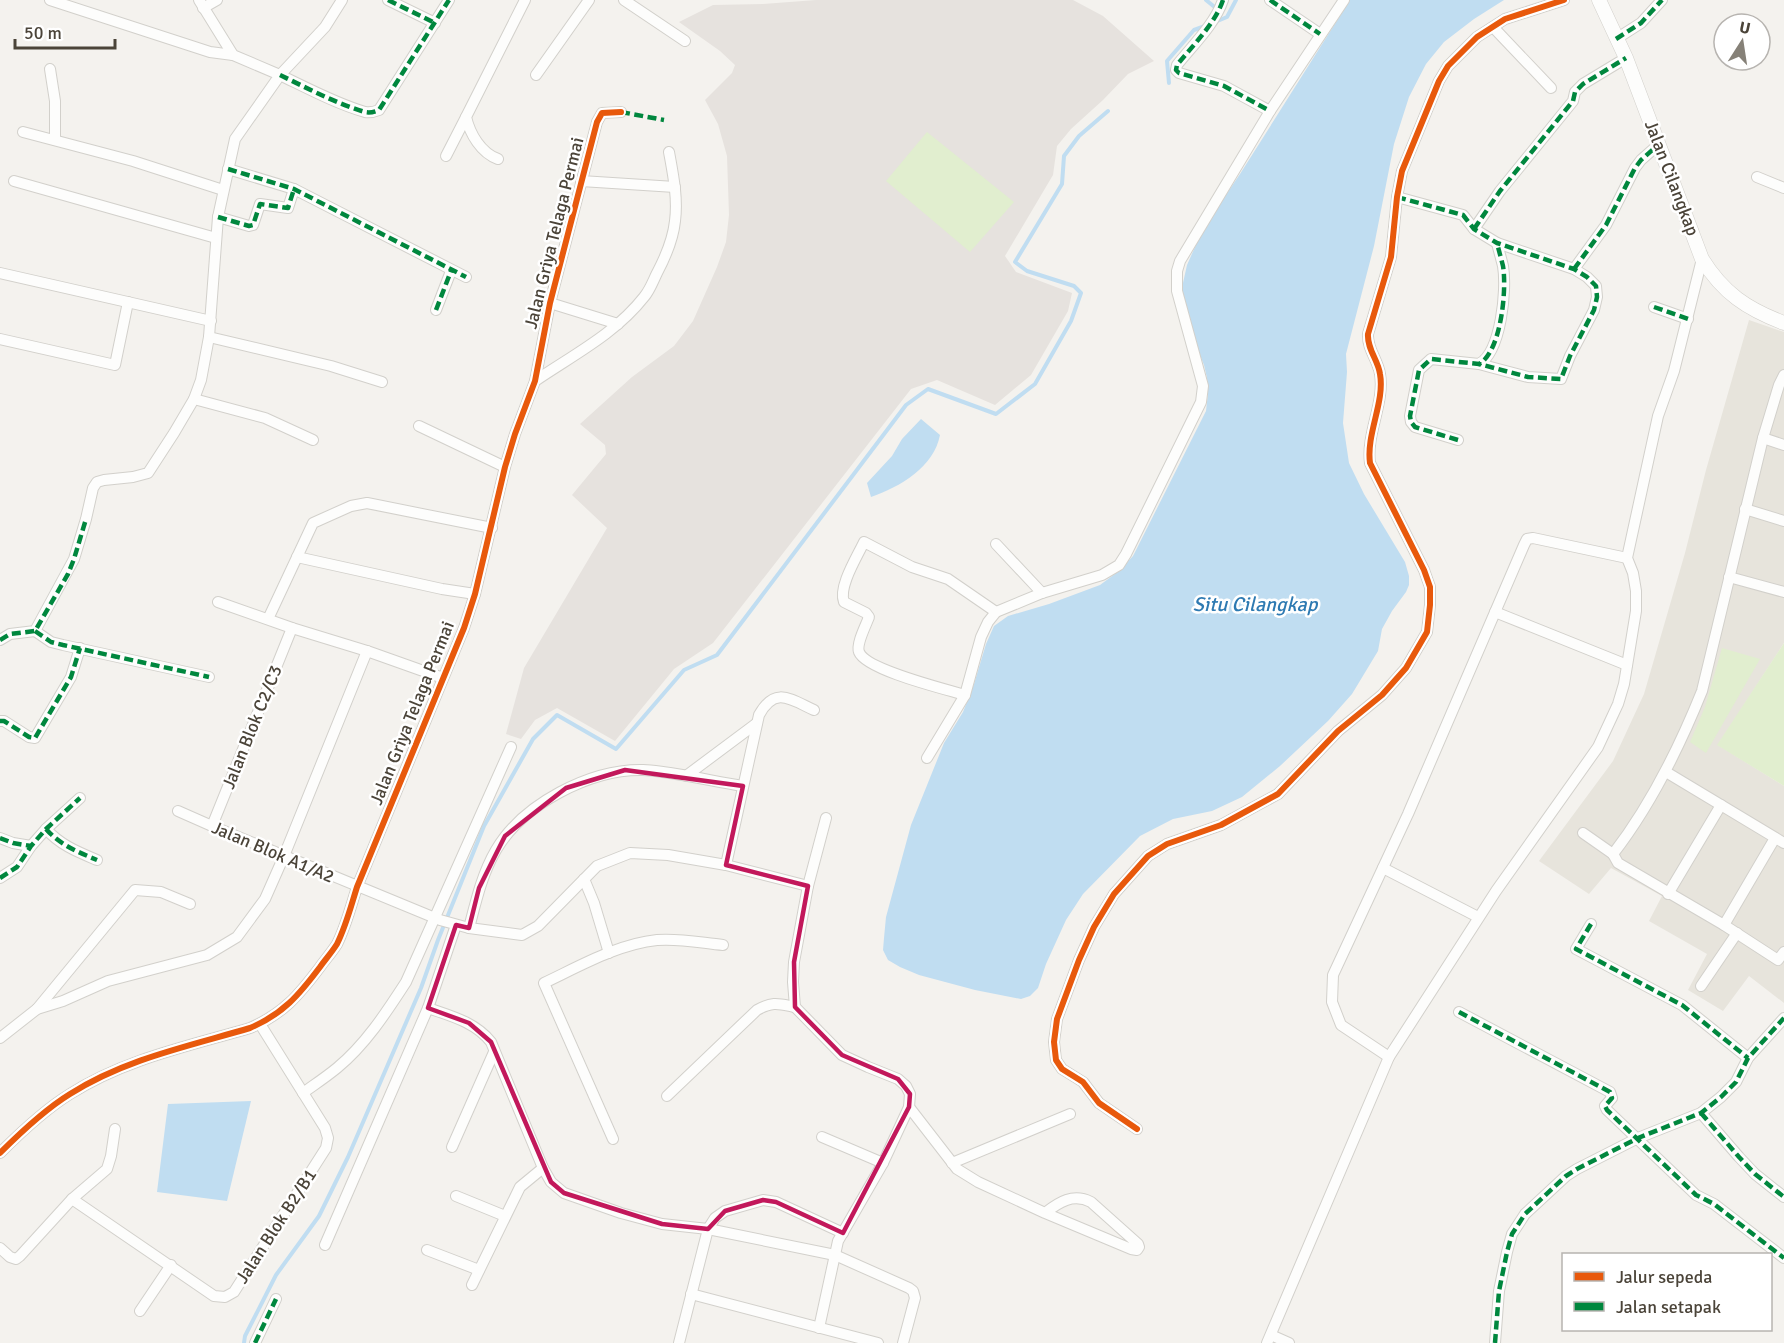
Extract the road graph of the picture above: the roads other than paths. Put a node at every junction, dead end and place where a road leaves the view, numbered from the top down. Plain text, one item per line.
1 (50, 0) edge
2 (217, 0) edge
3 (342, 0) edge
4 (388, 0) edge
5 (449, 0) edge
6 (525, 0) edge
7 (589, 0) edge
8 (624, 0) edge
9 (1270, 0) edge
10 (1344, 0) edge
11 (1564, 0) edge
12 (1599, 0) edge
13 (1662, 0) edge
14 (201, 4) edge
15 (1222, 4) edge
16 (435, 23) junction
17 (1493, 27) junction
18 (1320, 34) junction
19 (1616, 39) junction
20 (685, 41) dead end
21 (233, 55) junction
22 (1626, 58) junction
23 (50, 69) dead end
24 (280, 75) junction
25 (536, 75) dead end
26 (1551, 88) dead end
27 (1270, 111) junction
28 (621, 112) dead end
29 (466, 117) junction
30 (23, 132) dead end
31 (55, 141) junction
32 (1658, 145) junction
33 (669, 152) dead end
34 (446, 156) dead end
35 (498, 159) dead end
36 (228, 169) junction
37 (1757, 177) dead end
38 (14, 181) dead end
39 (581, 181) junction
40 (675, 187) junction
41 (1784, 188) edge
42 (294, 189) junction
43 (223, 190) junction
44 (1397, 197) junction
45 (218, 217) junction
46 (1474, 229) junction
47 (216, 238) junction
48 (1497, 243) junction
49 (1702, 259) junction
50 (1574, 269) junction
51 (451, 271) junction
52 (0, 273) edge
53 (466, 277) dead end
54 (128, 302) junction
55 (550, 303) junction
56 (1654, 308) dead end
57 (436, 310) dead end
58 (1688, 319) junction
59 (211, 321) junction
60 (1784, 323) edge
61 (618, 324) junction
62 (208, 337) junction
63 (0, 339) edge
64 (1479, 364) junction
65 (1784, 375) edge
66 (535, 381) junction
67 (382, 382) dead end
68 (194, 399) junction
69 (418, 426) dead end
70 (1763, 438) junction
71 (313, 440) dead end
72 (1458, 440) dead end
73 (1784, 445) edge
74 (505, 467) junction
75 (1745, 508) junction
76 (1784, 521) edge
77 (492, 528) junction
78 (996, 544) dead end
79 (297, 557) junction
80 (1627, 558) junction
81 (1729, 577) junction
82 (1784, 592) edge
83 (1042, 593) junction
84 (476, 594) junction
85 (218, 602) dead end
86 (996, 612) junction
87 (1495, 612) junction
88 (268, 619) junction
89 (292, 628) junction
90 (35, 632) junction
91 (0, 640) edge
92 (80, 648) junction
93 (367, 651) junction
94 (1627, 665) junction
95 (208, 677) dead end
96 (443, 678) junction
97 (965, 695) junction
98 (814, 710) dead end
99 (0, 721) edge
100 (757, 723) junction
101 (511, 747) dead end
102 (927, 758) dead end
103 (1666, 772) junction
104 (686, 776) junction
105 (743, 786) junction
106 (80, 798) dead end
107 (1721, 805) junction
108 (178, 811) dead end
109 (826, 818) dead end
110 (212, 826) junction
111 (46, 829) junction
112 (1583, 833) dead end
113 (0, 838) edge
114 (1780, 840) edge
115 (31, 846) junction
116 (1613, 854) junction
117 (284, 856) junction
118 (97, 860) dead end
119 (726, 865) junction
120 (1383, 868) junction
121 (0, 878) edge
122 (584, 879) junction
123 (808, 886) junction
124 (357, 887) junction
125 (1668, 894) junction
126 (190, 904) dead end
127 (1478, 917) junction
128 (437, 920) junction
129 (1591, 924) dead end
130 (454, 925) junction
131 (1724, 925) junction
132 (469, 928) junction
133 (1737, 933) junction
134 (723, 945) dead end
135 (609, 953) junction
136 (1782, 959) edge
137 (1701, 986) dead end
138 (795, 1007) junction
139 (428, 1008) junction
140 (37, 1009) junction
141 (1459, 1012) dead end
142 (1784, 1018) edge
143 (260, 1024) junction
144 (0, 1038) edge
145 (494, 1052) junction
146 (1389, 1057) junction
147 (1748, 1058) junction
148 (303, 1093) junction
149 (668, 1096) dead end
150 (909, 1107) junction
151 (1701, 1113) junction
152 (1070, 1114) dead end
153 (115, 1129) dead end
154 (1137, 1129) dead end
155 (822, 1137) dead end
156 (613, 1138) dead end
157 (1638, 1138) junction
158 (452, 1147) dead end
159 (0, 1154) edge
160 (883, 1163) junction
161 (952, 1163) junction
162 (543, 1168) junction
163 (456, 1196) dead end
164 (1784, 1197) edge
165 (72, 1199) junction
166 (1045, 1213) junction
167 (505, 1216) junction
168 (708, 1229) junction
169 (843, 1233) junction
170 (325, 1245) dead end
171 (0, 1248) edge
172 (428, 1250) dead end
173 (835, 1255) junction
174 (1784, 1258) edge
175 (171, 1265) junction
176 (479, 1270) junction
177 (472, 1285) dead end
178 (691, 1293) junction
179 (276, 1299) dead end
180 (140, 1311) dead end
181 (819, 1328) junction
182 (1269, 1339) edge
183 (255, 1343) edge
184 (679, 1343) edge
185 (878, 1343) edge
186 (903, 1343) edge
187 (1289, 1343) edge
188 (1495, 1343) edge

1 - 21 street
2 - 14 street
3 - 24 street
4 - 16 street
5 - 16 street
6 - 29 street
7 - 25 street
8 - 20 street
9 - 18 street
10 - 18 street
11 - 17 street
12 - 19 street, Jalan Cilangkap
13 - 19 street
14 - 21 street
15 - 27 street
16 - 24 street
17 - 26 street
17 - 44 street
18 - 27 street
19 - 22 street, Jalan Cilangkap
21 - 24 street
22 - 32 street, Jalan Cilangkap
22 - 46 street
23 - 31 street
24 - 36 street
27 - 83 street
28 - 39 street, Jalan Griya Telaga Permai
29 - 34 street
29 - 35 street
30 - 31 street
31 - 43 street
32 - 49 street, Jalan Cilangkap
32 - 50 street
33 - 40 street
36 - 42 street
36 - 43 street
37 - 41 street
38 - 47 street
39 - 40 street
39 - 55 street, Jalan Griya Telaga Permai
40 - 61 street
42 - 45 street
42 - 51 street
43 - 45 street
44 - 46 street
44 - 154 street
45 - 47 street
46 - 48 street
47 - 59 street
48 - 50 street
48 - 64 street
49 - 58 street
49 - 60 street, Jalan Cilangkap
50 - 64 street
51 - 53 street
51 - 57 street
52 - 54 street
54 - 59 street
54 - 63 street
55 - 61 street
55 - 66 street, Jalan Griya Telaga Permai
56 - 58 street
58 - 80 street
59 - 62 street
61 - 66 street
62 - 67 street
62 - 68 street
64 - 72 street
65 - 70 street
66 - 74 street, Jalan Griya Telaga Permai
68 - 71 street
68 - 90 street
69 - 74 street
70 - 73 street
70 - 75 street
74 - 77 street, Jalan Griya Telaga Permai
75 - 76 street
75 - 81 street
77 - 79 street
77 - 84 street, Jalan Griya Telaga Permai
78 - 83 street
79 - 84 street
79 - 88 street
80 - 87 street
80 - 94 street
81 - 82 street
81 - 103 street
83 - 86 street
84 - 96 street, Jalan Griya Telaga Permai
85 - 88 street
86 - 97 street
86 - 97 street
87 - 94 street
87 - 120 street
88 - 89 street
89 - 93 street
89 - 110 street, Jalan Blok C2/C3
90 - 91 street
90 - 92 street
92 - 95 street
92 - 99 street
93 - 96 street
93 - 117 street
94 - 127 street
96 - 124 street, Jalan Griya Telaga Permai
97 - 102 street
98 - 100 street
100 - 104 street
100 - 105 street
101 - 128 street
103 - 107 street
103 - 116 street
104 - 105 street
104 - 132 street
105 - 119 street
106 - 111 street
107 - 114 street
107 - 125 street
108 - 110 street, Jalan Blok A1/A2
109 - 123 street
110 - 117 street, Jalan Blok A1/A2
111 - 115 street
111 - 118 street
112 - 116 street
113 - 115 street
114 - 131 street
115 - 121 street
116 - 125 street
117 - 124 street, Jalan Blok A1/A2
117 - 140 street
119 - 122 street, Jalan Blok A1/A2
119 - 123 street, Jalan Blok A1/A2
120 - 127 street
120 - 146 street
122 - 132 street, Jalan Blok A1/A2
122 - 135 street
123 - 138 street
124 - 128 street, Jalan Blok A1/A2
124 - 143 street, Jalan Griya Telaga Permai
125 - 131 street
126 - 140 street
127 - 146 street
128 - 130 street, Jalan Blok A1/A2
128 - 148 street
129 - 147 street
130 - 132 street, Jalan Blok A1/A2
130 - 139 street
131 - 133 street
133 - 136 street
133 - 137 street
134 - 135 street
135 - 156 street
138 - 149 street
138 - 150 street
139 - 145 street
139 - 170 street
140 - 144 street
141 - 157 street
142 - 147 street
143 - 148 street, Jalan Blok B2/B1
143 - 159 street, Jalan Griya Telaga Permai
145 - 158 street
145 - 162 street
146 - 182 street
147 - 151 street
148 - 175 street, Jalan Blok B2/B1
150 - 160 street
150 - 161 street
151 - 157 street
151 - 164 street
152 - 161 street
153 - 165 street
155 - 160 street
157 - 174 street
157 - 188 street
160 - 169 street
161 - 166 street
162 - 167 street
162 - 168 street
163 - 167 street
165 - 171 street
165 - 175 street, Jalan Blok B2/B1
166 - 166 street
167 - 176 street
168 - 169 street
168 - 173 street
168 - 178 street
169 - 173 street
172 - 176 street
173 - 181 street
173 - 186 street
175 - 180 street
176 - 177 street
178 - 181 street
178 - 184 street
179 - 183 street
181 - 185 street
182 - 187 street

